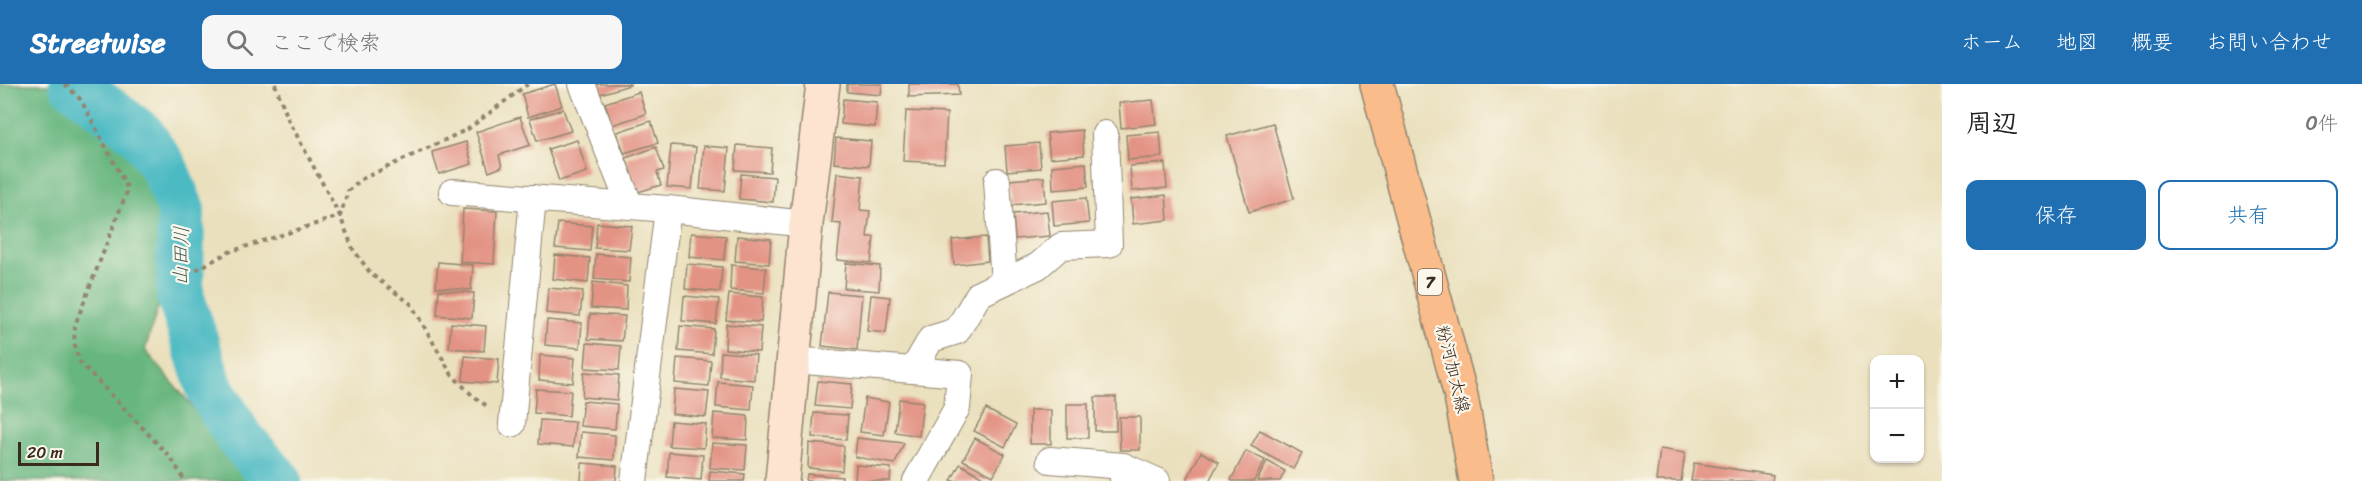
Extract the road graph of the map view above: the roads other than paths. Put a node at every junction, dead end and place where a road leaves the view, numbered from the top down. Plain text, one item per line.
1 (582, 84) edge
2 (823, 84) edge
3 (1377, 84) edge
4 (1105, 134) dead end
5 (997, 181) dead end
6 (452, 192) dead end
7 (533, 198) junction
8 (630, 206) junction
9 (668, 209) junction
10 (806, 225) junction
11 (1004, 282) junction
12 (793, 360) junction
13 (913, 370) junction
14 (512, 424) road end
15 (1050, 460) dead end
16 (1123, 474) edge
17 (634, 481) edge
18 (782, 481) edge
19 (916, 481) edge
20 (1157, 481) edge
21 (1476, 481) edge

1 - 8 street
2 - 10 street
3 - 21 main road, 粉河加太線 / 7
4 - 11 street
5 - 11 street
6 - 7 street
7 - 8 street
7 - 14 street
8 - 9 street
9 - 10 street
9 - 17 street
10 - 12 street
11 - 13 street
12 - 13 street
12 - 18 street
13 - 19 street
15 - 16 street
16 - 20 street

